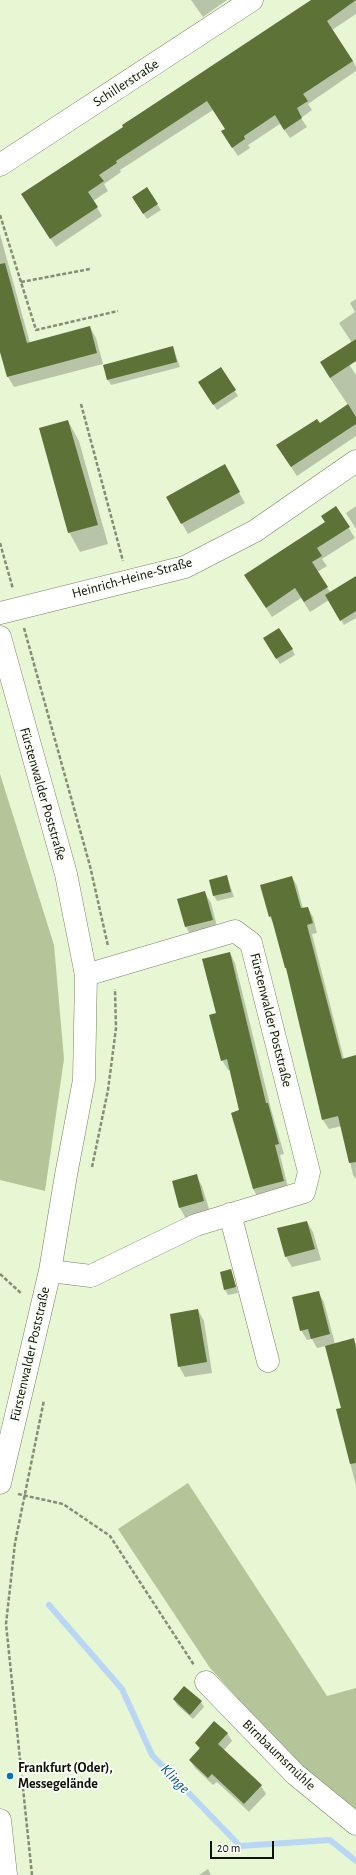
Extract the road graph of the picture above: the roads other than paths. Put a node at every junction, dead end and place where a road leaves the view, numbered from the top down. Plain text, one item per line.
1 (252, 0) edge
2 (0, 165) edge
3 (356, 461) edge
4 (0, 613) edge
5 (0, 637) edge
6 (86, 975) junction
7 (230, 1214) junction
8 (50, 1271) junction
9 (268, 1361) dead end
10 (6, 1488) edge
11 (206, 1682) road end
12 (0, 1820) edge
13 (356, 1824) edge
14 (6, 1875) edge

1 - 2 street, Schillerstraße
3 - 4 street, Heinrich-Heine-Straße
5 - 6 street, Fürstenwalder Poststraße
6 - 7 street, Fürstenwalder Poststraße
6 - 8 street, Fürstenwalder Poststraße
7 - 8 street, Fürstenwalder Poststraße
7 - 9 street
8 - 10 street, Fürstenwalder Poststraße
11 - 13 street, Birnbaumsmühle
12 - 14 street

